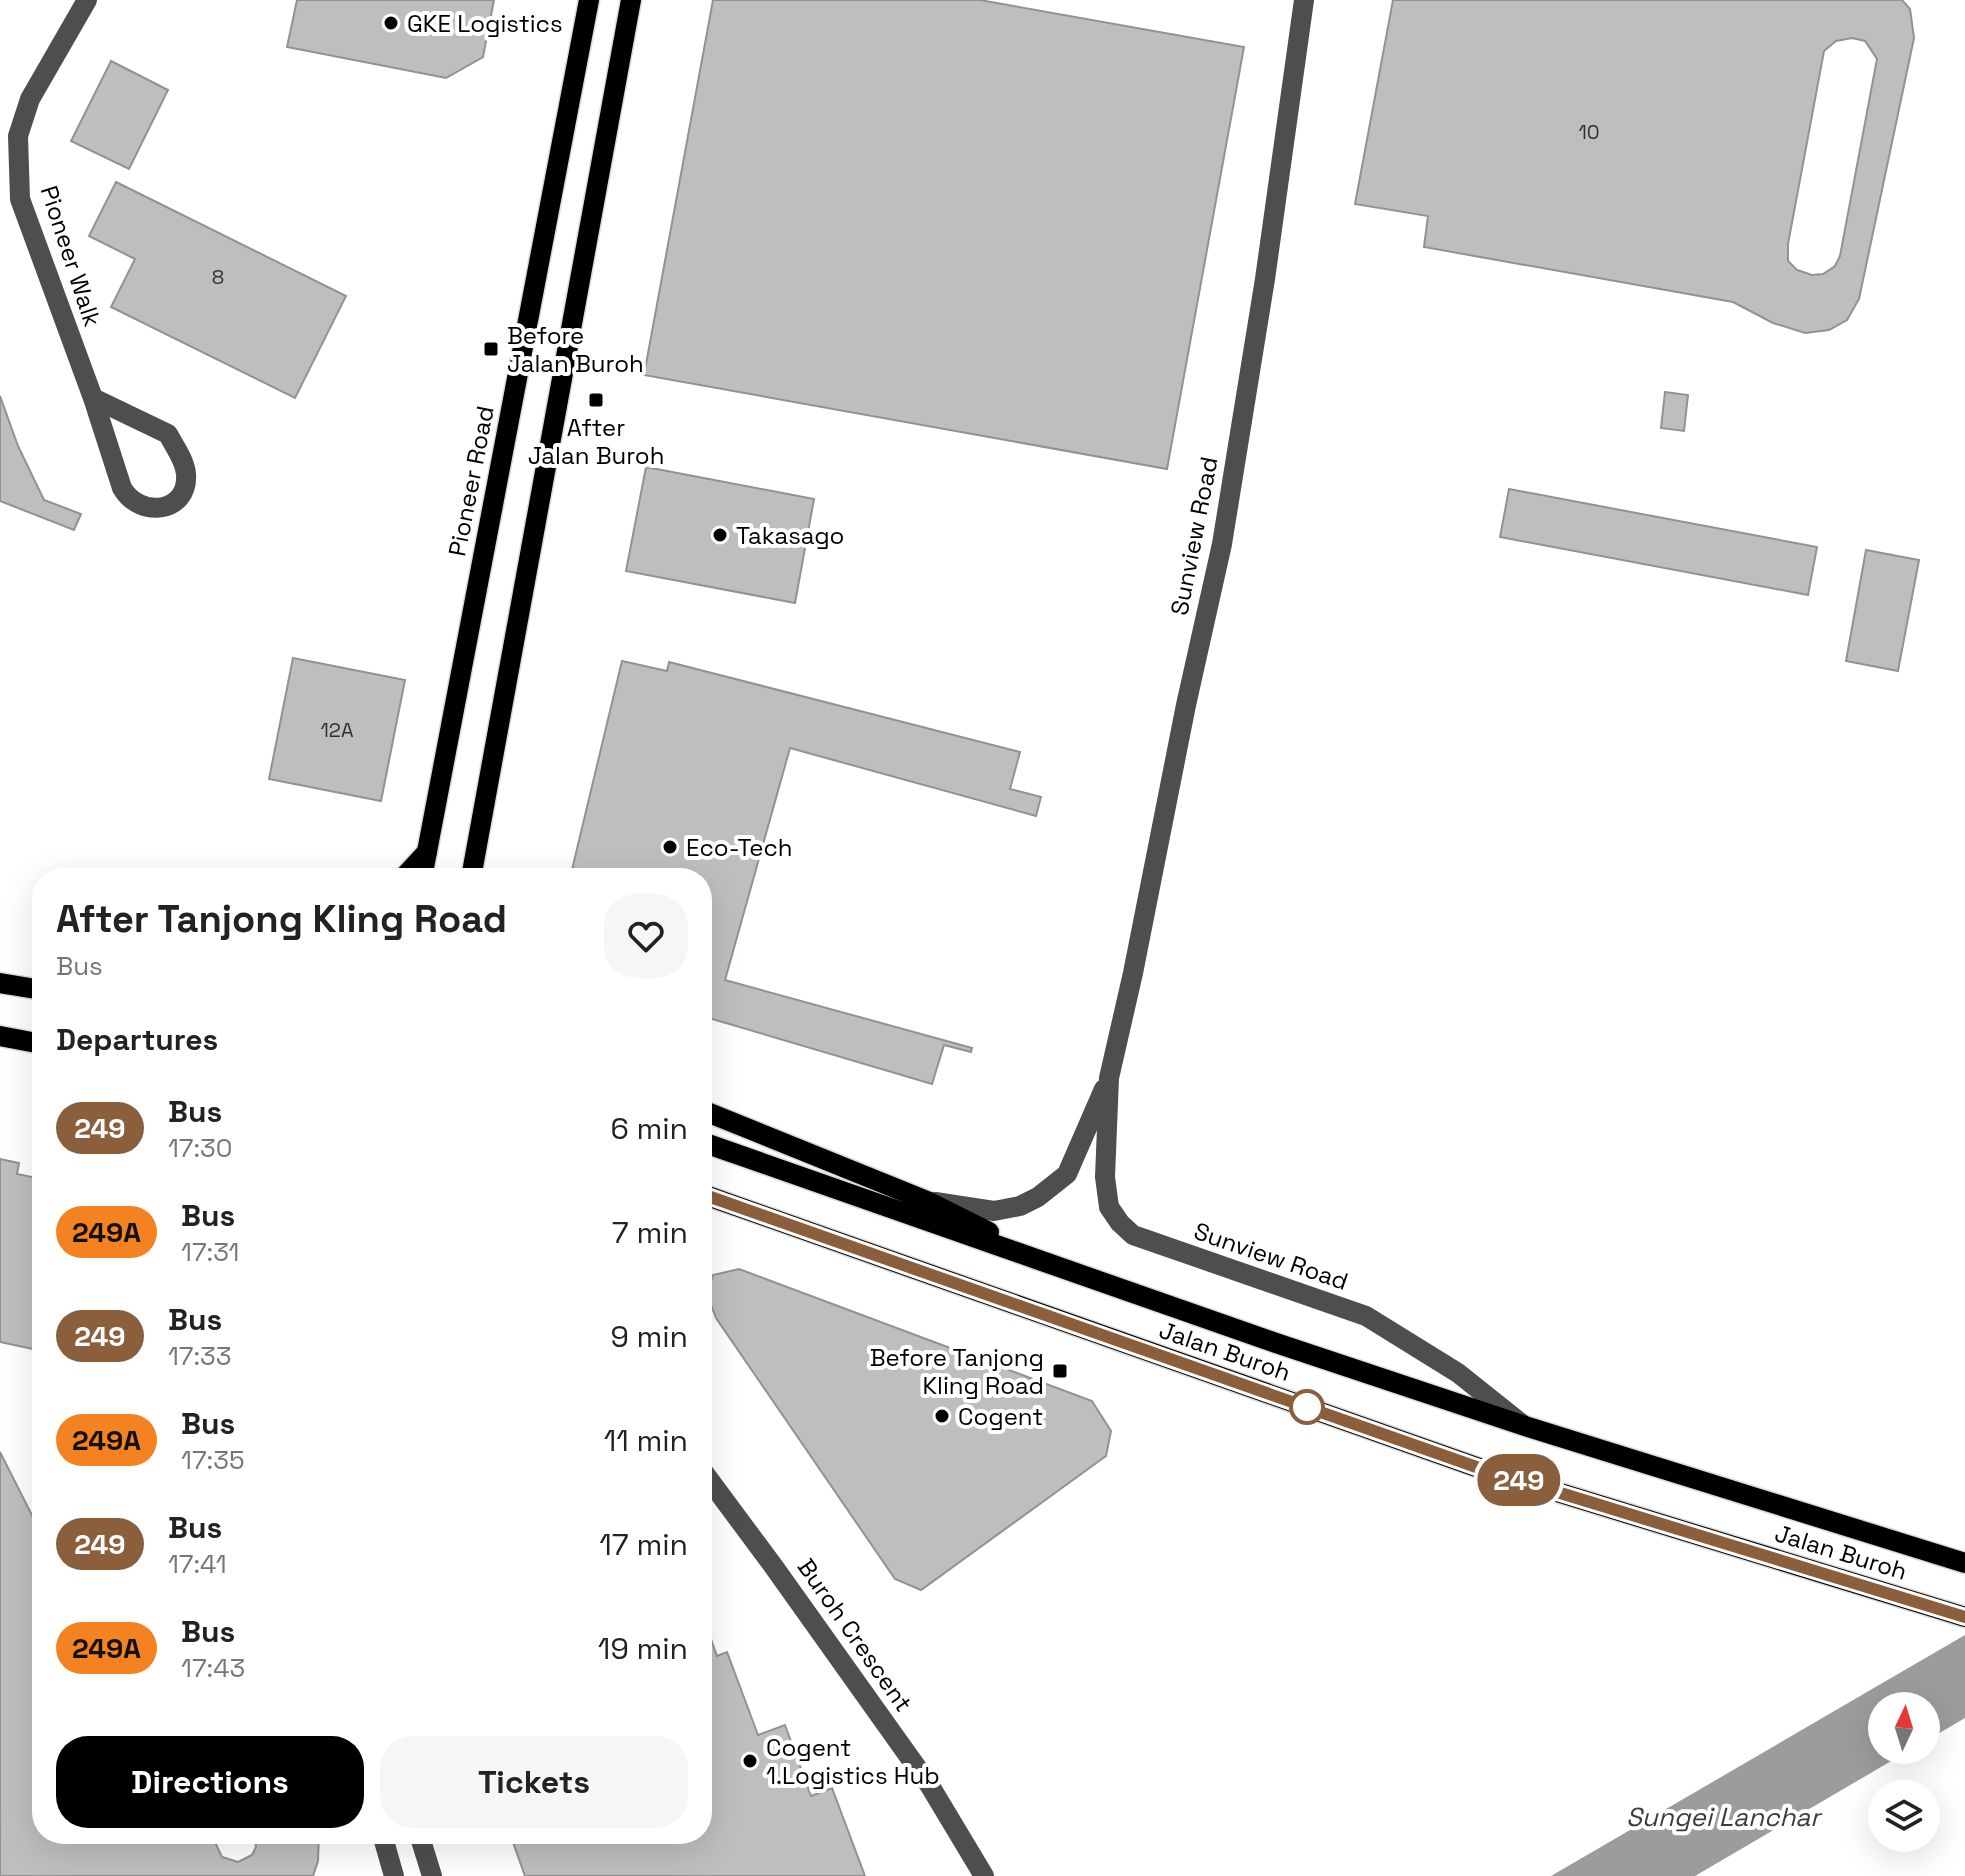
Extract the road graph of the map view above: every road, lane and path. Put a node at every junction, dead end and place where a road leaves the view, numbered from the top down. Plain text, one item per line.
1 (87, 0) edge
2 (589, 0) edge
3 (631, 0) edge
4 (1304, 0) edge
5 (93, 398) junction
6 (427, 852) junction
7 (412, 868) edge
8 (424, 868) edge
9 (473, 868) edge
10 (0, 983) edge
11 (32, 988) edge
12 (0, 1036) edge
13 (32, 1042) edge
14 (1109, 1078) junction
15 (712, 1114) edge
16 (712, 1146) edge
17 (712, 1198) edge
18 (927, 1201) junction
19 (1067, 1271) junction
20 (1525, 1426) junction
21 (712, 1483) edge
22 (1965, 1563) edge
23 (1965, 1617) edge
24 (385, 1844) edge
25 (422, 1844) edge
26 (394, 1876) edge
27 (432, 1876) edge
28 (984, 1876) edge

1 - 5 street, Pioneer Walk
2 - 6 main road, Pioneer Road
3 - 9 main road
4 - 14 street, Sunview Road
5 - 5 street, Pioneer Walk
6 - 7 main road
6 - 8 main road, Pioneer Road
10 - 11 main road
12 - 13 main road
14 - 18 street, Sunview Road
14 - 20 street, Sunview Road
15 - 18 main road
16 - 19 main road, Jalan Buroh
17 - 23 main road, Jalan Buroh
18 - 19 main road
19 - 20 main road, Jalan Buroh
20 - 22 main road, Jalan Buroh
21 - 28 street, Buroh Crescent
24 - 26 street
25 - 27 street

